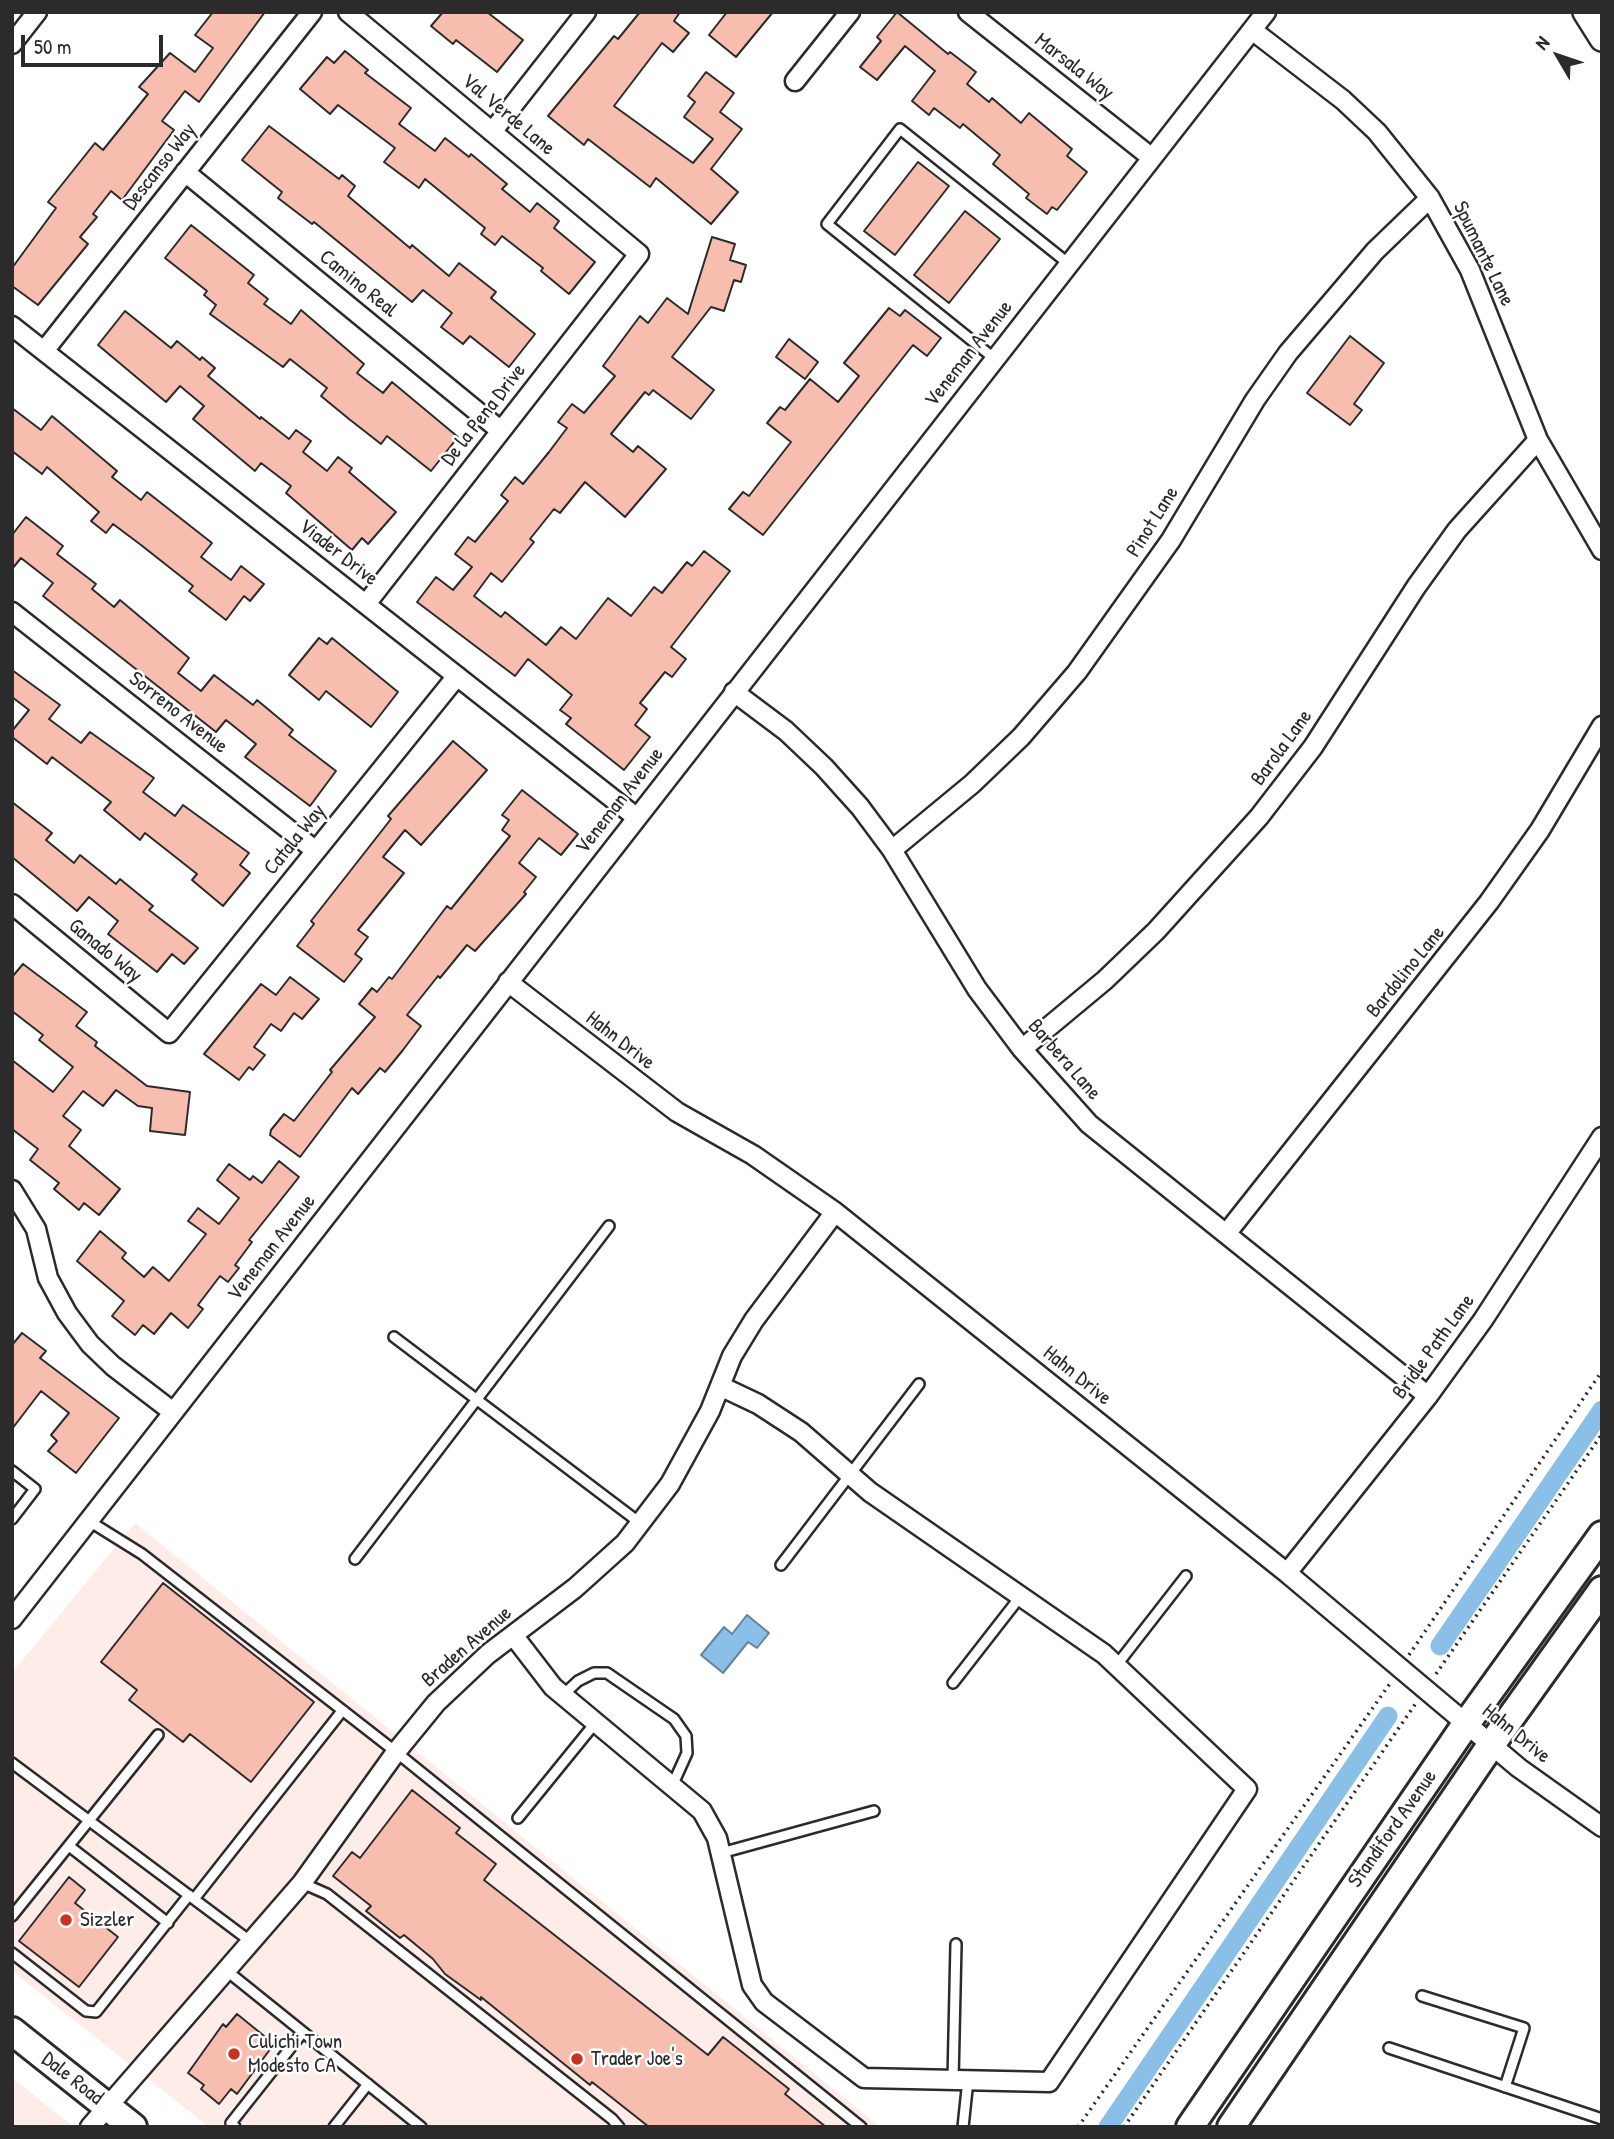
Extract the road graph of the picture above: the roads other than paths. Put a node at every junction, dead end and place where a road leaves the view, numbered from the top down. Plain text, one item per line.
1 (37, 12) edge
2 (312, 12) edge
3 (348, 12) edge
4 (586, 12) edge
5 (850, 12) edge
6 (968, 12) edge
7 (1266, 12) edge
8 (1585, 12) edge
9 (1252, 30) junction
10 (1602, 39) edge
11 (12, 44) edge
12 (795, 81) dead end
13 (492, 132) junction
14 (1152, 158) junction
15 (185, 172) junction
16 (1430, 198) junction
17 (639, 254) joint
18 (1069, 264) junction
19 (12, 326) edge
20 (44, 351) junction
21 (995, 359) junction
22 (501, 431) junction
23 (1538, 440) junction
24 (1602, 550) edge
25 (366, 604) junction
26 (12, 612) edge
27 (457, 676) junction
28 (734, 692) junction
29 (1602, 726) edge
30 (636, 817) junction
31 (316, 850) junction
32 (892, 850) junction
33 (12, 904) edge
34 (508, 982) junction
35 (169, 1033) joint
36 (1022, 1049) junction
37 (1602, 1136) edge
38 (12, 1190) edge
39 (835, 1212) junction
40 (609, 1226) dead end
41 (1226, 1234) junction
42 (394, 1337) dead end
43 (919, 1384) dead end
44 (720, 1387) junction
45 (1428, 1396) junction
46 (477, 1399) junction
47 (173, 1412) junction
48 (12, 1471) edge
49 (849, 1474) junction
50 (12, 1519) edge
51 (89, 1521) junction
52 (640, 1523) junction
53 (1602, 1535) edge
54 (355, 1559) dead end
55 (781, 1565) dead end
56 (1287, 1573) junction
57 (1186, 1576) dead end
58 (1020, 1597) junction
59 (1598, 1602) edge
60 (13, 1618) edge
61 (513, 1635) junction
62 (1116, 1666) junction
63 (953, 1683) dead end
64 (564, 1695) junction
65 (342, 1711) junction
66 (596, 1722) junction
67 (1466, 1724) junction
68 (158, 1735) dead end
69 (1490, 1745) junction
70 (396, 1752) junction
71 (12, 1763) edge
72 (673, 1784) junction
73 (874, 1811) dead end
74 (518, 1818) dead end
75 (89, 1820) junction
76 (1602, 1827) edge
77 (69, 1846) junction
78 (721, 1853) junction
79 (302, 1883) junction
80 (191, 1897) junction
81 (12, 1916) edge
82 (167, 1923) junction
83 (250, 1941) junction
84 (956, 1944) dead end
85 (12, 1953) edge
86 (227, 1971) junction
87 (1422, 1996) dead end
88 (12, 2031) edge
89 (303, 2032) junction
90 (1389, 2048) dead end
91 (961, 2080) junction
92 (368, 2084) junction
93 (1505, 2087) junction
94 (107, 2106) junction
95 (1602, 2119) edge
96 (90, 2127) edge
97 (133, 2127) edge
98 (235, 2127) edge
99 (334, 2127) edge
100 (421, 2127) edge
101 (619, 2127) edge
102 (861, 2127) edge
103 (963, 2127) edge
104 (1190, 2127) edge
105 (1231, 2127) edge

1 - 11 street
2 - 15 street, Descanso Way
3 - 13 street, Val Verde Lane
4 - 13 street
5 - 12 street
6 - 14 street, Marsala Way
7 - 9 street, Veneman Avenue
8 - 10 street
9 - 14 street, Veneman Avenue
9 - 16 street, Spumante Lane
13 - 17 street, Val Verde Lane
14 - 18 street, Veneman Avenue
15 - 20 street, Descanso Way
15 - 22 street, Camino Real
16 - 23 street, Spumante Lane
16 - 32 street, Pinot Lane
17 - 22 street, De la Pena Drive
18 - 21 street, Veneman Avenue
18 - 21 lane
19 - 20 street, Viader Drive
20 - 25 street, Viader Drive
21 - 28 street, Veneman Avenue
22 - 25 street, De la Pena Drive
23 - 24 street, Spumante Lane
23 - 36 street, Barola Lane
25 - 27 street, Viader Drive
26 - 31 street, Sorreno Avenue
27 - 30 street, Viader Drive
27 - 31 street, Catala Way
28 - 30 street, Veneman Avenue
28 - 32 street, Barbera Lane
29 - 41 street, Bardolino Lane
30 - 34 street, Veneman Avenue
31 - 35 street, Catala Way
32 - 36 street, Barbera Lane
33 - 35 street, Ganado Way
34 - 39 street, Hahn Drive
34 - 47 street, Veneman Avenue
36 - 41 street, Barbera Lane
37 - 45 street, Bridle Path Lane
38 - 47 street
39 - 44 street, Braden Avenue
39 - 56 street, Hahn Drive
40 - 46 lane
41 - 45 street, Barbera Lane
42 - 46 lane
43 - 49 lane
44 - 49 street
44 - 52 street, Braden Avenue
45 - 56 street, Bridle Path Lane
46 - 52 lane
46 - 54 lane
47 - 51 street, Veneman Avenue
48 - 50 lane
49 - 55 lane
49 - 58 street
51 - 60 street, Veneman Avenue
51 - 65 lane
52 - 61 street, Braden Avenue
53 - 67 main road, Standiford Avenue
56 - 67 street, Hahn Drive
57 - 62 lane
58 - 62 street
58 - 63 lane
59 - 69 main road, Standiford Avenue
61 - 64 street
61 - 70 street, Braden Avenue
62 - 91 street
64 - 66 street
64 - 72 lane
65 - 70 lane
65 - 80 lane
66 - 72 street
66 - 74 lane
67 - 69 street, Hahn Drive
67 - 104 main road, Standiford Avenue
68 - 75 lane
69 - 76 street, Hahn Drive
69 - 105 main road, Standiford Avenue
70 - 79 street, Braden Avenue
70 - 102 lane
71 - 75 lane
72 - 78 street
73 - 78 lane
75 - 77 lane
75 - 80 lane
77 - 81 lane
77 - 82 lane
78 - 91 street
79 - 83 street, Braden Avenue
79 - 101 lane
80 - 82 lane
80 - 83 lane
82 - 85 lane
83 - 86 street, Braden Avenue
84 - 91 lane
86 - 89 lane
86 - 94 street, Braden Avenue
87 - 93 lane
88 - 94 main road, Dale Road
89 - 92 lane
89 - 98 lane
90 - 93 lane
91 - 103 lane
92 - 99 lane
92 - 100 lane
93 - 95 lane
94 - 96 street, Braden Avenue
94 - 97 main road, Dale Road

